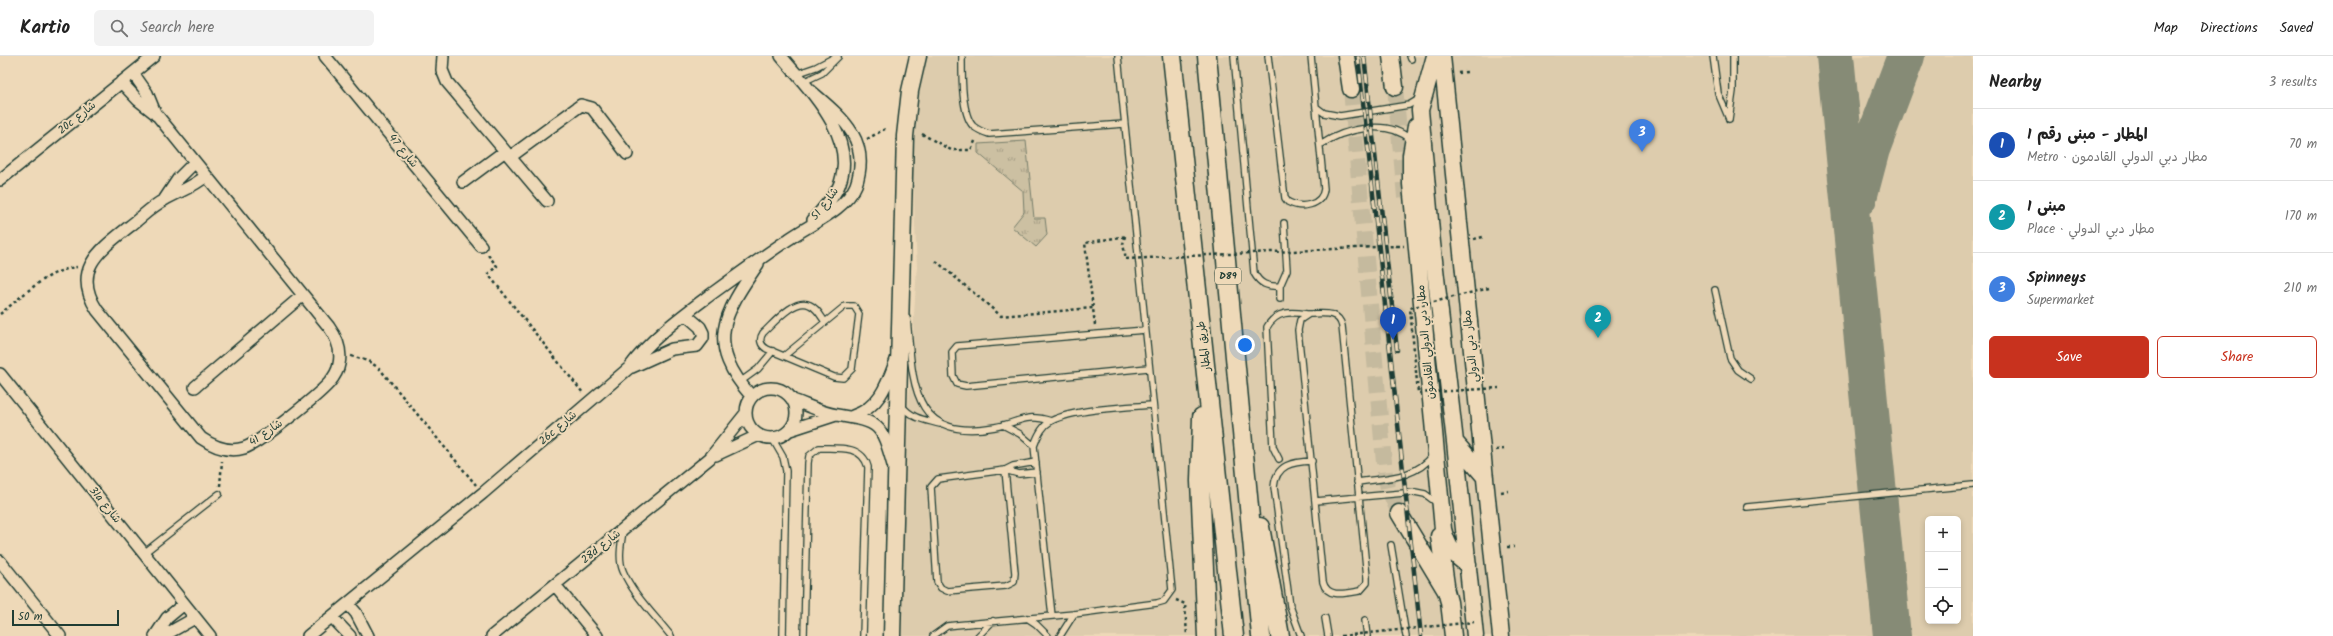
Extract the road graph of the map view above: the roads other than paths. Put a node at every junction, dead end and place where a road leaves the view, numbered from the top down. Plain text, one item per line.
1 (154, 56) edge
2 (325, 56) edge
3 (443, 56) edge
4 (781, 56) edge
5 (838, 56) edge
6 (918, 56) edge
7 (962, 56) edge
8 (1118, 56) edge
9 (1172, 56) edge
10 (1207, 56) edge
11 (1234, 56) edge
12 (1268, 56) edge
13 (1311, 56) edge
14 (1346, 56) edge
15 (1391, 56) edge
16 (1435, 56) edge
17 (1442, 56) edge
18 (1713, 56) edge
19 (1733, 56) edge
20 (133, 73) junction
21 (121, 82) junction
22 (803, 82) junction
23 (1395, 88) tunnel mouth
24 (1351, 89) tunnel mouth
25 (1422, 102) junction
26 (1316, 107) junction
27 (157, 115) junction
28 (1124, 124) junction
29 (1413, 141) junction
30 (1320, 145) junction
31 (508, 154) junction
32 (627, 154) dead end
33 (195, 162) junction
34 (206, 176) junction
35 (0, 180) edge
36 (463, 182) dead end
37 (164, 200) junction
38 (546, 201) dead end
39 (1284, 222) dead end
40 (810, 224) junction
41 (481, 246) road end
42 (763, 256) junction
43 (902, 284) junction
44 (1280, 286) junction
45 (1715, 290) dead end
46 (303, 295) junction
47 (1280, 299) dead end
48 (685, 314) junction
49 (1309, 314) junction
50 (825, 322) junction
51 (1145, 330) junction
52 (773, 351) junction
53 (899, 352) junction
54 (784, 356) junction
55 (630, 368) junction
56 (1148, 368) junction
57 (1206, 370) junction
58 (0, 374) edge
59 (1751, 378) dead end
60 (739, 383) junction
61 (196, 388) dead end
62 (752, 396) junction
63 (898, 397) junction
64 (793, 400) junction
65 (1152, 405) junction
66 (746, 413) junction
67 (836, 415) junction
68 (852, 417) junction
69 (1051, 421) junction
70 (942, 424) junction
71 (1004, 425) junction
72 (790, 430) junction
73 (759, 435) junction
74 (1455, 437) junction
75 (772, 438) junction
76 (1034, 446) junction
77 (1435, 451) junction
78 (710, 458) junction
79 (1279, 459) dead end
80 (1312, 460) junction
81 (1036, 462) junction
82 (1005, 470) junction
83 (1037, 472) junction
84 (895, 473) junction
85 (1485, 478) junction
86 (1357, 482) junction
87 (1973, 485) edge
88 (219, 494) road end
89 (1247, 495) junction
90 (1358, 497) junction
91 (1316, 500) junction
92 (1437, 505) junction
93 (1747, 507) dead end
94 (1399, 514) tunnel mouth
95 (623, 529) junction
96 (1391, 545) dead end
97 (144, 553) junction
98 (0, 561) edge
99 (1468, 565) junction
100 (555, 585) junction
101 (1449, 602) junction
102 (184, 604) junction
103 (348, 604) junction
104 (1074, 614) junction
105 (1052, 616) junction
106 (332, 617) junction
107 (195, 618) junction
108 (1026, 618) junction
109 (1325, 618) dead end
110 (1365, 620) dead end
111 (993, 621) junction
112 (1474, 629) edge
113 (60, 636) edge
114 (155, 636) edge
115 (163, 636) edge
116 (210, 636) edge
117 (308, 636) edge
118 (350, 636) edge
119 (368, 636) edge
120 (492, 636) edge
121 (597, 636) edge
122 (671, 636) edge
123 (783, 636) edge
124 (804, 636) edge
125 (863, 636) edge
126 (892, 636) edge
127 (933, 636) edge
128 (978, 636) edge
129 (1048, 636) edge
130 (1060, 636) edge
131 (1207, 636) edge
132 (1234, 636) edge
133 (1261, 636) edge
134 (1280, 636) edge
135 (1301, 636) edge
136 (1328, 636) edge
137 (1367, 636) edge
138 (1406, 636) edge
139 (1452, 636) edge
140 (1501, 636) edge

1 - 20 street, 20c شارع
2 - 41 street, شارع 47
3 - 31 street
4 - 22 street, شارع 51
5 - 22 lane
5 - 22 lane
6 - 43 main road
7 - 28 lane
8 - 28 lane
9 - 57 highway, طريق المطار
10 - 89 highway, D89
11 - 44 lane
12 - 30 lane
13 - 26 lane
14 - 24 main road
15 - 23 main road
16 - 25 main road, مطار دبي الدولي القادمون
17 - 85 main road, مطار دبي الدولي
18 - 19 lane
20 - 21 street, 20c شارع
20 - 27 street
21 - 27 street
21 - 35 street, 20c شارع
22 - 40 street, شارع 51
22 - 40 street, شارع 51
25 - 26 lane
25 - 29 main road, مطار دبي الدولي القادمون
25 - 74 main road, مطار دبي الدولي القادمون
26 - 30 lane
27 - 33 street
28 - 51 lane
29 - 30 lane
29 - 77 main road, مطار دبي الدولي القادمون
31 - 32 street
31 - 36 street
31 - 38 street
33 - 34 street
33 - 37 street
34 - 37 street
34 - 46 street
37 - 46 street, شارع 41
39 - 44 lane
40 - 42 street, 26c شارع
42 - 48 street, 26c شارع
42 - 60 street
43 - 53 main road
43 - 70 lane
44 - 47 lane
45 - 59 lane
46 - 61 street
48 - 55 street, 26c شارع
48 - 55 street
49 - 79 lane
49 - 80 lane
49 - 86 lane
50 - 52 lane
50 - 54 lane
50 - 54 lane
51 - 56 lane
51 - 56 lane
52 - 54 lane
52 - 60 lane
53 - 63 main road
53 - 68 street
55 - 103 street, 26c شارع
56 - 65 lane
57 - 131 highway
57 - 132 highway, طريق المطار
58 - 97 street, 31a شارع
60 - 62 street
62 - 64 street
62 - 66 street
63 - 70 lane
63 - 84 main road
64 - 67 street
64 - 72 street
65 - 69 lane
65 - 104 lane
66 - 73 street
66 - 78 street, 28d شارع
67 - 68 street
67 - 72 street
68 - 84 street
69 - 71 lane
69 - 76 lane
70 - 71 lane
71 - 76 lane
72 - 75 street
73 - 75 street
73 - 78 street, 28d شارع
74 - 85 main road
74 - 99 main road
75 - 123 lane
76 - 81 lane
77 - 86 lane
77 - 92 main road, مطار دبي الدولي القادمون
78 - 95 street, 28d شارع
80 - 91 lane
80 - 135 lane
81 - 82 lane
81 - 83 lane
82 - 82 lane
82 - 83 lane
83 - 105 lane
84 - 126 main road
85 - 140 main road, مطار دبي الدولي
86 - 90 lane
87 - 93 lane
88 - 97 lane
89 - 133 highway, D89
89 - 134 highway
90 - 91 lane
90 - 91 lane
90 - 92 lane
92 - 99 main road, مطار دبي الدولي القادمون
92 - 101 main road, مطار دبي الدولي القادمون
94 - 101 main road, مطار دبي الدولي القادمون
95 - 100 street, 28d شارع
95 - 122 lane
96 - 138 lane
97 - 102 street, 31a شارع
98 - 113 street
99 - 112 main road
100 - 120 street, 28d شارع
100 - 121 street
101 - 139 main road, مطار دبي الدولي القادمون
102 - 107 street, 31a شارع
102 - 114 street
103 - 106 street, 26c شارع
103 - 119 street
104 - 105 lane
104 - 130 lane
105 - 108 lane
106 - 117 street, 26c شارع
106 - 118 street
107 - 115 street
107 - 116 street, 31a شارع
108 - 111 lane
108 - 129 lane
109 - 136 lane
110 - 137 lane
111 - 127 lane
111 - 128 lane
124 - 125 lane

